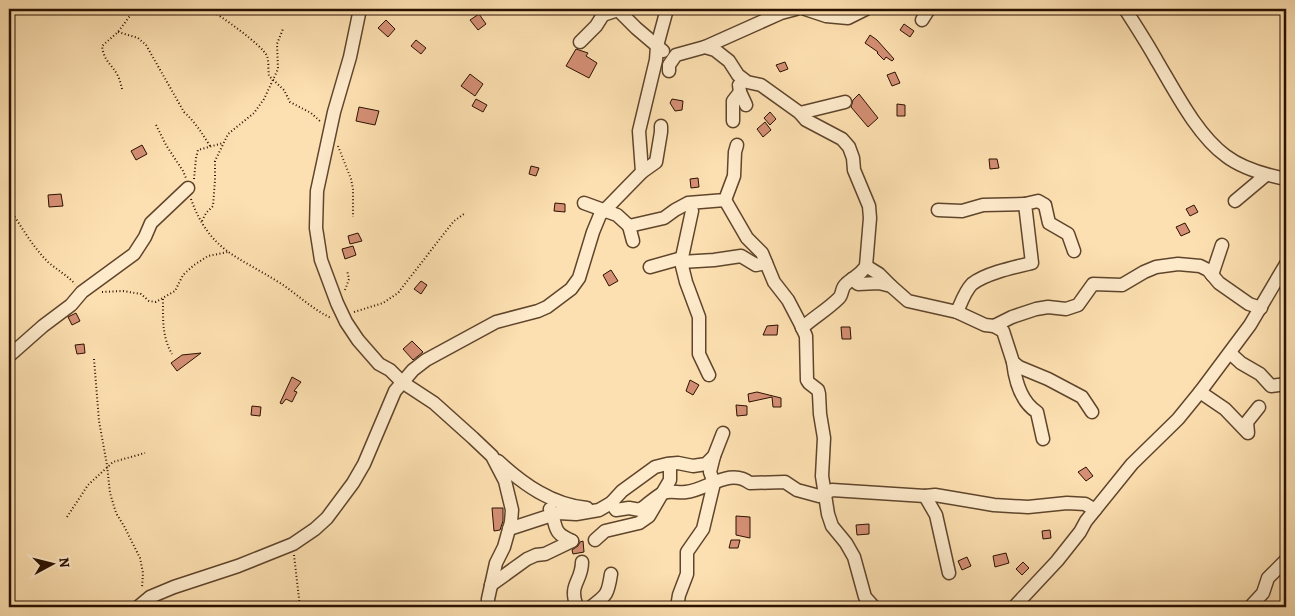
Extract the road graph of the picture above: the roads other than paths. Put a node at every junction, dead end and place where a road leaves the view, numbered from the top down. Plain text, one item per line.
1 (360, 9) edge
2 (618, 9) edge
3 (667, 9) edge
4 (796, 9) edge
5 (805, 9) edge
6 (866, 9) edge
7 (929, 9) edge
8 (1125, 9) edge
9 (922, 20) dead end
10 (580, 42) dead end
11 (657, 46) junction
12 (705, 47) junction
13 (738, 75) junction
14 (740, 92) junction
15 (845, 102) dead end
16 (746, 105) dead end
17 (800, 112) junction
18 (733, 121) dead end
19 (661, 126) dead end
20 (738, 144) dead end
21 (642, 167) junction
22 (1266, 175) junction
23 (1286, 179) edge
24 (188, 186) road end
25 (725, 200) junction
26 (1235, 201) dead end
27 (584, 203) dead end
28 (1025, 204) junction
29 (606, 210) junction
30 (938, 210) dead end
31 (692, 211) dead end
32 (630, 226) junction
33 (632, 242) dead end
34 (1222, 245) dead end
35 (1074, 251) dead end
36 (681, 260) junction
37 (766, 263) junction
38 (1286, 264) edge
39 (866, 266) junction
40 (650, 267) dead end
41 (1212, 276) junction
42 (852, 279) junction
43 (891, 286) junction
44 (1261, 308) junction
45 (957, 312) junction
46 (994, 326) junction
47 (802, 328) junction
48 (1230, 353) junction
49 (9, 356) edge
50 (1013, 362) junction
51 (709, 375) dead end
52 (402, 382) junction
53 (1286, 384) edge
54 (1200, 392) junction
55 (1260, 407) dead end
56 (1092, 412) dead end
57 (724, 433) dead end
58 (1043, 439) dead end
59 (492, 456) junction
60 (714, 456) junction
61 (670, 464) junction
62 (714, 483) junction
63 (663, 493) junction
64 (825, 493) junction
65 (544, 495) junction
66 (924, 496) junction
67 (612, 503) junction
68 (599, 510) junction
69 (1095, 510) junction
70 (552, 515) junction
71 (509, 529) junction
72 (595, 540) dead end
73 (1286, 560) edge
74 (582, 562) dead end
75 (949, 573) dead end
76 (611, 574) dead end
77 (491, 585) junction
78 (138, 606) edge
79 (488, 607) edge
80 (577, 607) edge
81 (590, 607) edge
82 (677, 607) edge
83 (874, 607) edge
84 (1014, 607) edge
85 (1250, 607) edge

1 - 52 street
2 - 10 street
2 - 11 street
3 - 11 street
4 - 12 street
5 - 6 street
7 - 9 street
8 - 22 street
11 - 12 street
11 - 21 street
12 - 13 street
13 - 14 street
13 - 17 street
14 - 16 street
14 - 18 street
15 - 17 street
17 - 39 street
19 - 21 street
20 - 25 street
21 - 29 street
22 - 23 street
22 - 26 street
24 - 49 street
25 - 32 street
25 - 37 street
27 - 29 street
28 - 30 street
28 - 35 street
28 - 45 street
29 - 32 street
29 - 52 street
31 - 36 street
32 - 33 street
34 - 41 street
36 - 37 street
36 - 40 street
36 - 51 street
37 - 47 street
38 - 44 street
39 - 42 street
39 - 43 street
41 - 44 street
41 - 46 street
42 - 43 street
42 - 47 street
43 - 45 street
44 - 48 street
45 - 46 street
46 - 50 street
47 - 64 street
48 - 53 street
48 - 54 street
50 - 56 street
50 - 58 street
52 - 59 street
52 - 78 street
54 - 55 street
54 - 69 street
57 - 60 street
59 - 65 street
59 - 71 street
60 - 61 street
60 - 62 street
61 - 63 street
61 - 67 street
62 - 63 street
62 - 64 street
62 - 82 street
63 - 67 street
63 - 72 street
64 - 66 street
64 - 83 street
65 - 68 street
65 - 70 street
66 - 69 street
66 - 75 street
67 - 68 street
68 - 70 street
69 - 84 street
70 - 71 street
70 - 77 street
71 - 77 street
73 - 85 street
74 - 80 street
76 - 81 street
77 - 79 street

